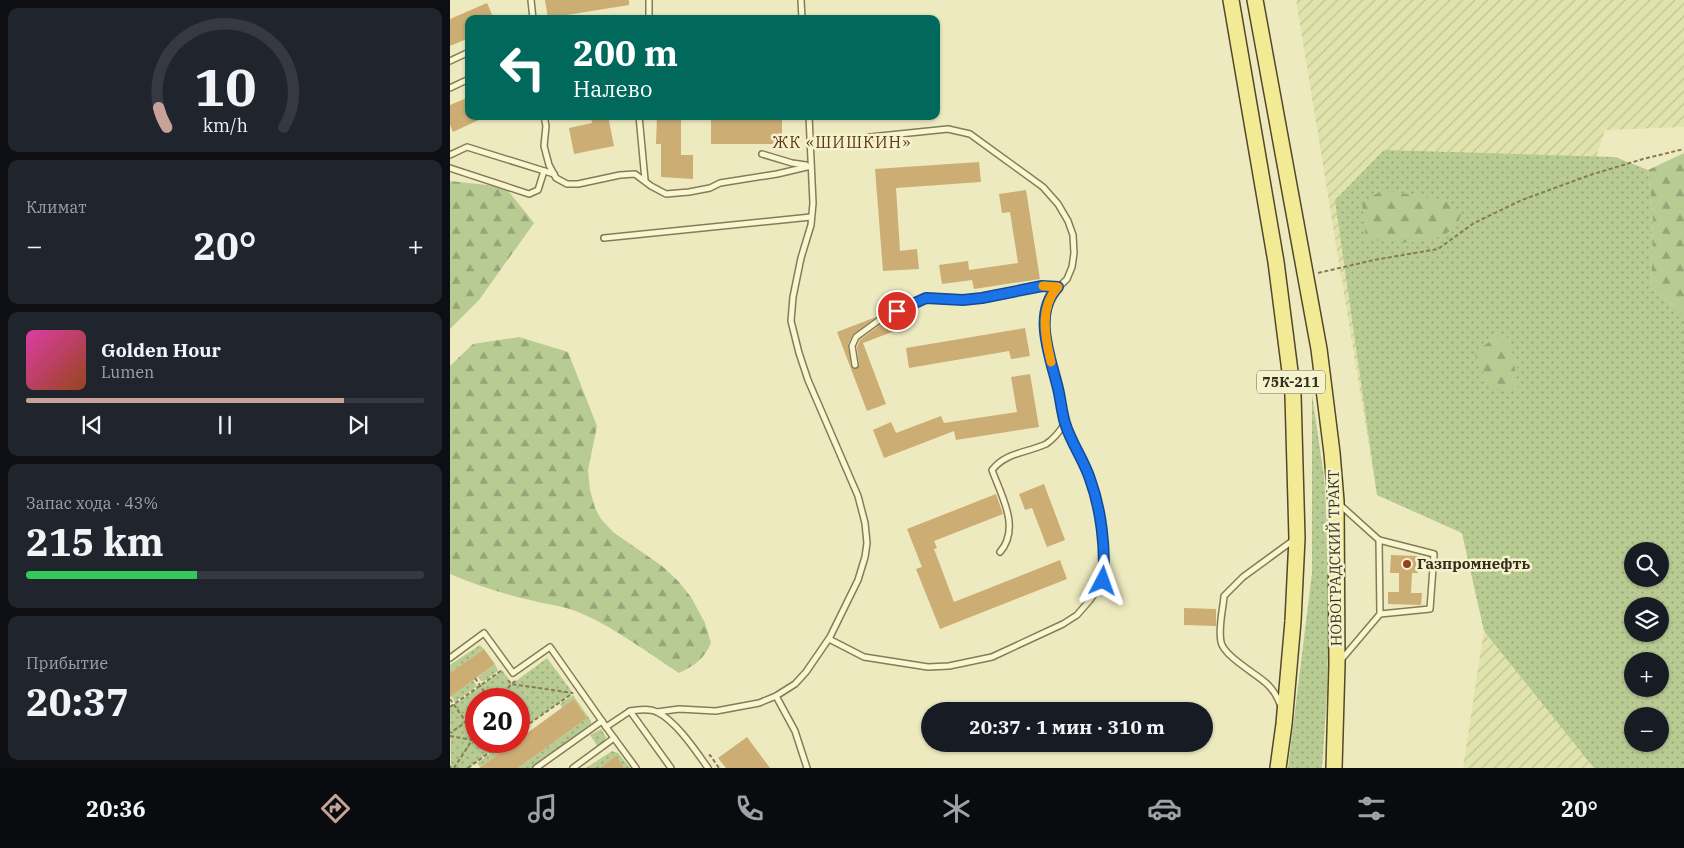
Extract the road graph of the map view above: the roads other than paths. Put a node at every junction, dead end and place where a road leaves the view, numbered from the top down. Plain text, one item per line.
1 (531, 0) edge
2 (649, 0) edge
3 (801, 0) edge
4 (1231, 0) edge
5 (1255, 0) edge
6 (533, 15) edge
7 (649, 15) edge
8 (802, 15) edge
9 (465, 54) edge
10 (450, 61) edge
11 (465, 81) edge
12 (450, 88) edge
13 (545, 120) edge
14 (639, 120) edge
15 (809, 120) edge
16 (810, 142) junction
17 (450, 154) edge
18 (762, 154) dead end
19 (811, 166) junction
20 (450, 168) edge
21 (544, 171) junction
22 (554, 174) junction
23 (645, 181) junction
24 (811, 217) junction
25 (604, 238) dead end
26 (1058, 287) junction
27 (855, 365) dead end
28 (1065, 423) junction
29 (1336, 501) junction
30 (1297, 538) junction
31 (1379, 540) junction
32 (1000, 552) dead end
33 (1380, 614) junction
34 (829, 639) junction
35 (450, 658) edge
36 (1337, 664) junction
37 (776, 696) junction
38 (630, 711) junction
39 (657, 712) junction
40 (602, 721) junction
41 (1284, 724) junction
42 (606, 727) junction
43 (614, 738) junction
44 (536, 768) edge
45 (573, 768) edge
46 (636, 768) edge
47 (671, 768) edge
48 (708, 768) edge
49 (807, 768) edge
50 (1278, 768) edge
51 (1334, 768) edge

1 - 6 lane
2 - 7 lane
3 - 8 lane
4 - 30 main road, 75К-211
5 - 29 main road, НОВОГРАДСКИЙ ТРАКТ / 75К-211
9 - 10 lane
11 - 12 lane
13 - 22 lane
14 - 23 lane
15 - 16 lane
16 - 19 lane
16 - 26 lane
17 - 21 lane
18 - 19 lane
19 - 23 lane
19 - 24 lane
20 - 21 lane
21 - 22 lane
22 - 23 lane
24 - 25 lane
24 - 34 lane
26 - 27 lane
26 - 28 lane
28 - 32 lane
28 - 34 lane
29 - 31 lane
29 - 36 main road, НОВОГРАДСКИЙ ТРАКТ
30 - 41 main road, 75К-211
30 - 41 lane
31 - 33 lane
31 - 33 lane
33 - 36 lane
34 - 37 lane
35 - 40 lane
36 - 51 main road, НОВОГРАДСКИЙ ТРАКТ
37 - 39 lane
37 - 49 lane
38 - 39 lane
38 - 42 lane
38 - 47 lane
39 - 48 lane
40 - 42 lane
40 - 44 lane
41 - 50 main road, 75К-211
42 - 43 lane
43 - 45 lane
43 - 46 lane

